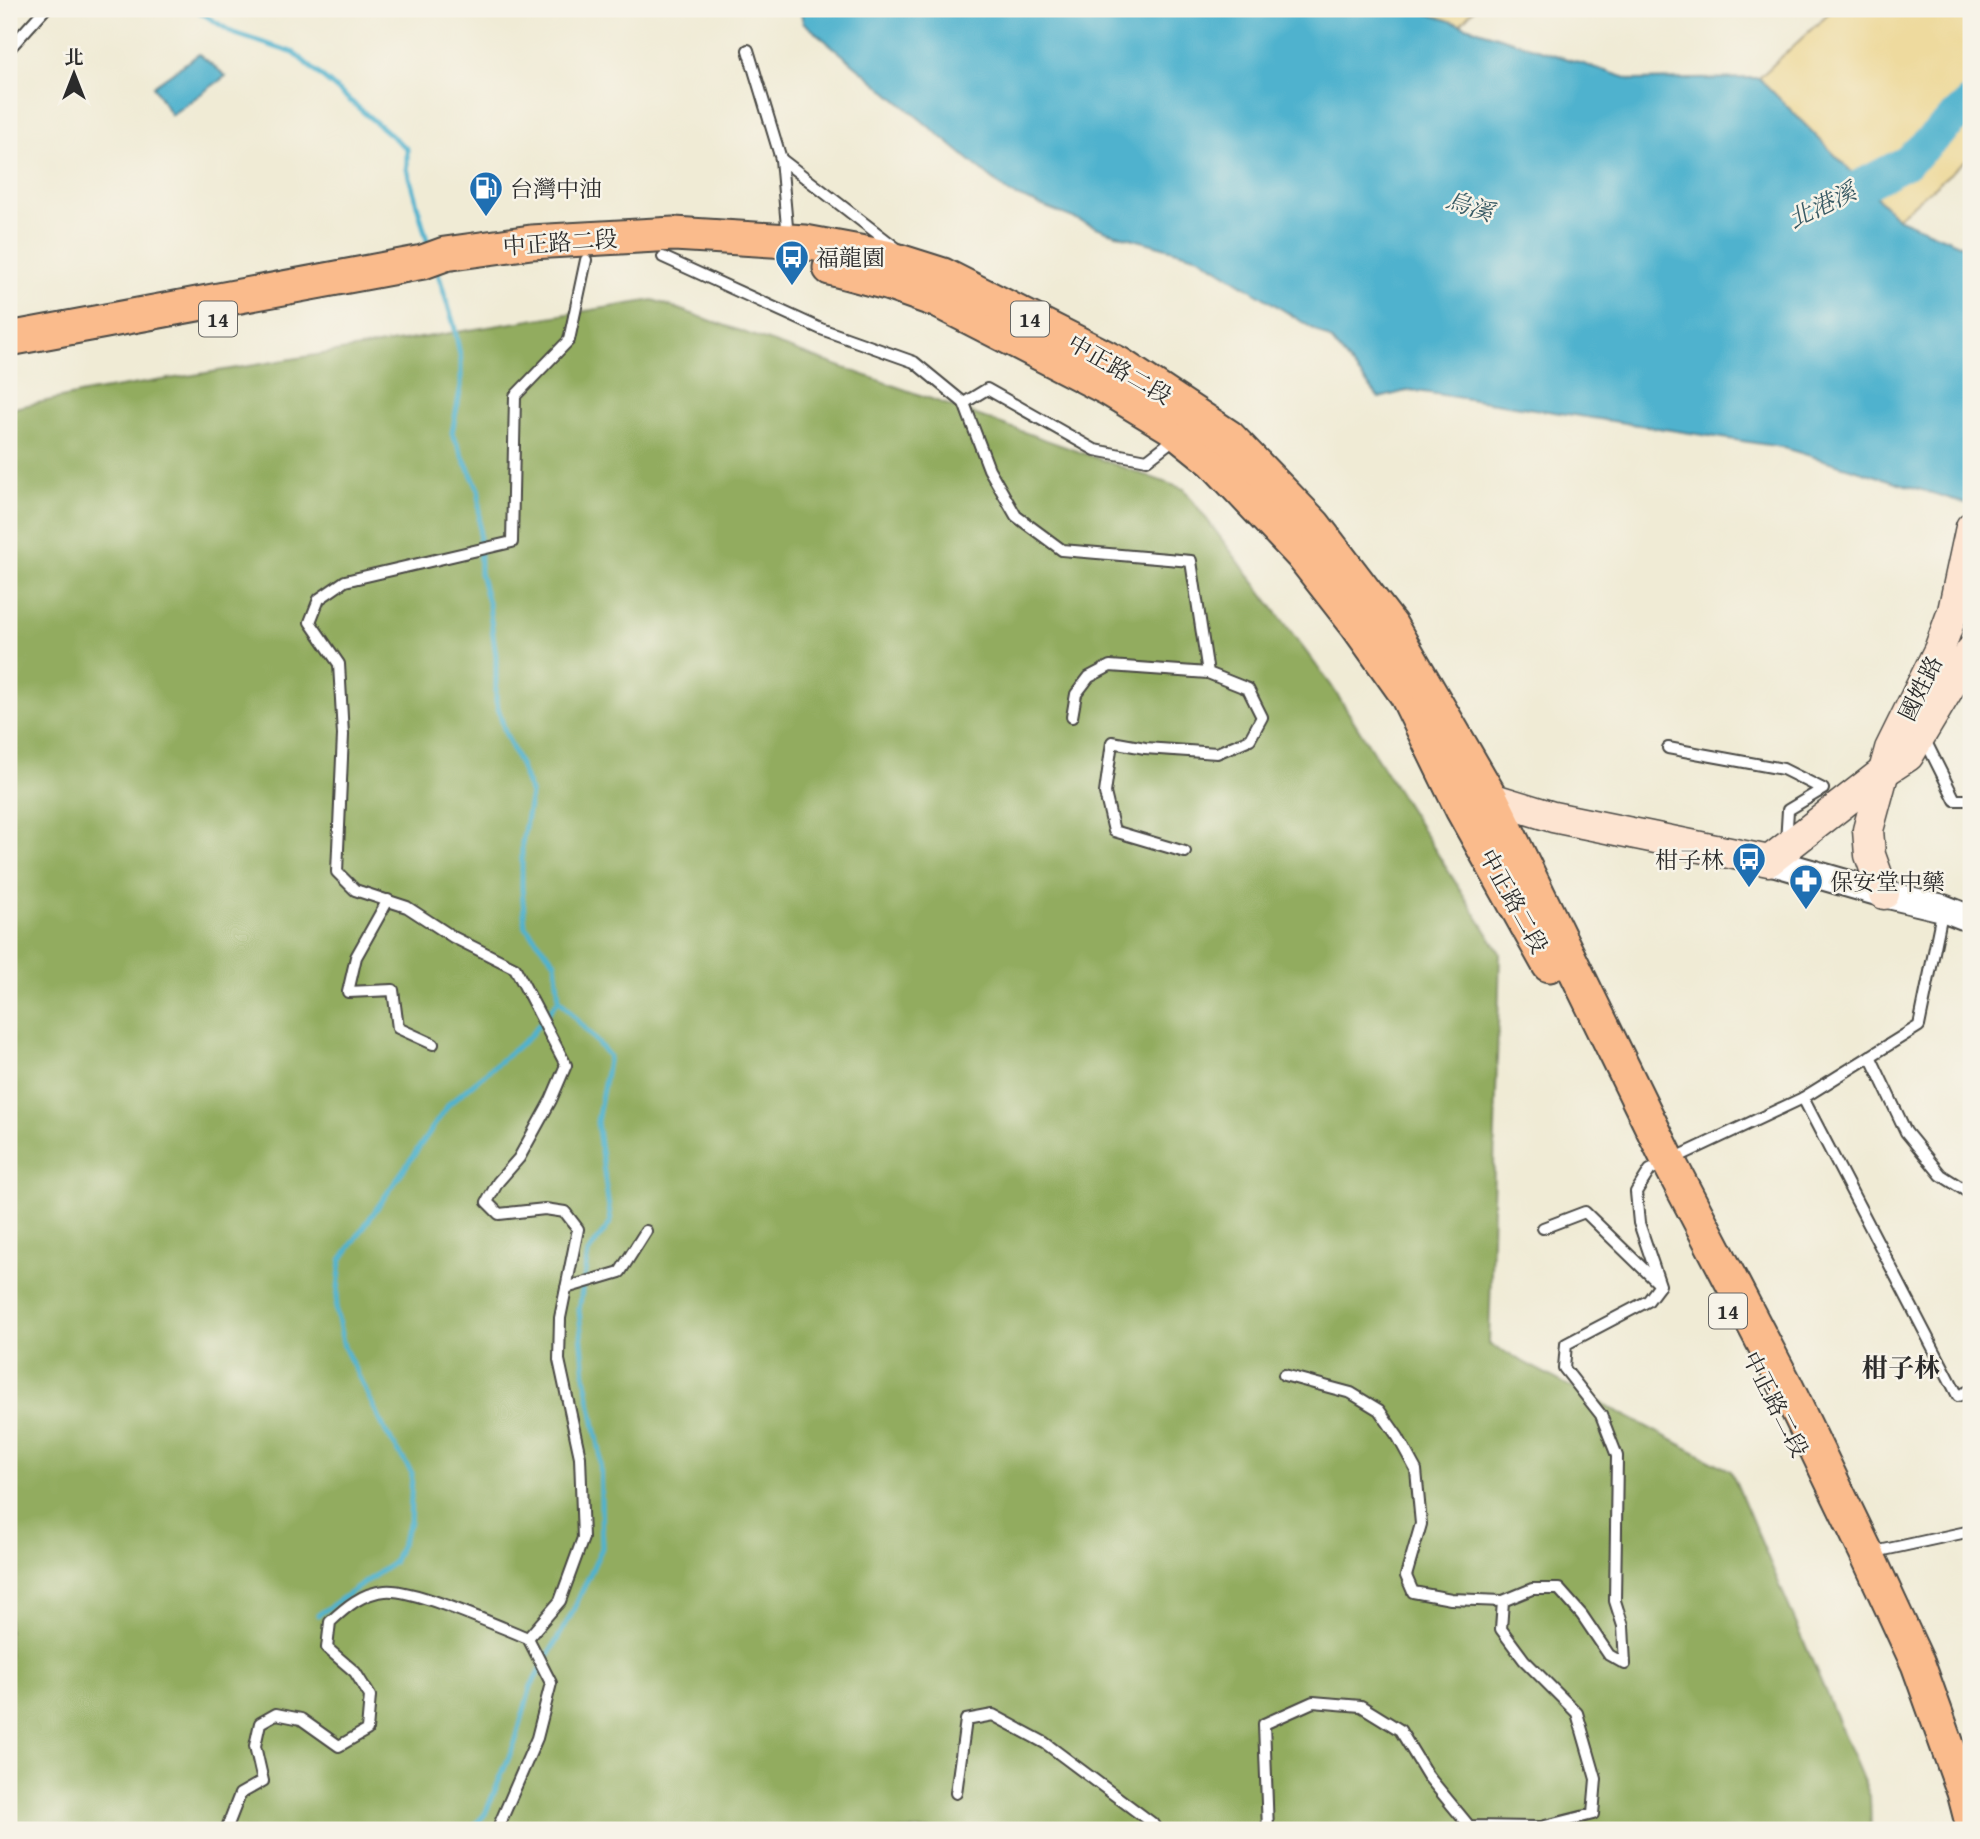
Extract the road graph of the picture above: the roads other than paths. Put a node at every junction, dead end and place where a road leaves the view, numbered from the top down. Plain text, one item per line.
1 (45, 9) edge
2 (9, 49) edge
3 (748, 50) dead end
4 (781, 159) junction
5 (788, 241) junction
6 (663, 257) junction
7 (586, 260) junction
8 (436, 266) junction
9 (9, 339) edge
10 (9, 361) edge
11 (1165, 381) dead end
12 (964, 403) junction
13 (1196, 421) junction
14 (1971, 527) edge
15 (1971, 651) edge
16 (1208, 673) junction
17 (1072, 716) dead end
18 (1922, 734) junction
19 (1668, 748) dead end
20 (1882, 772) junction
21 (1971, 800) edge
22 (1477, 804) junction
23 (1185, 852) dead end
24 (1777, 855) junction
25 (1884, 894) junction
26 (388, 900) junction
27 (1943, 908) junction
28 (1971, 919) edge
29 (433, 1044) dead end
30 (1870, 1056) junction
31 (1803, 1098) junction
32 (1659, 1165) junction
33 (1971, 1194) edge
34 (1543, 1228) dead end
35 (646, 1231) dead end
36 (1660, 1285) junction
37 (568, 1287) junction
38 (1284, 1375) dead end
39 (1971, 1390) edge
40 (1971, 1531) edge
41 (1867, 1554) junction
42 (1503, 1601) junction
43 (528, 1638) junction
44 (956, 1793) dead end
45 (1971, 1819) edge
46 (226, 1830) edge
47 (497, 1830) edge
48 (1157, 1830) edge
49 (1268, 1830) edge
50 (1955, 1830) edge

1 - 2 lane
3 - 4 lane
4 - 5 lane
4 - 11 lane
5 - 8 main road, 中正路二段 / 14
5 - 13 main road, 中正路二段 / 14
6 - 7 main road, 中正路二段 / 14
6 - 12 lane
6 - 13 main road, 中正路二段 / 14
7 - 8 main road, 中正路二段 / 14
7 - 26 lane
8 - 9 main road, 中正路二段 / 14
8 - 10 main road, 中正路二段 / 14
12 - 13 lane
12 - 16 lane
13 - 22 main road, 中正路二段 / 14
14 - 20 main road, 國姓路
15 - 18 main road, 國姓路
16 - 17 lane
16 - 23 lane
18 - 20 main road, 國姓路
18 - 21 lane
19 - 24 lane
20 - 24 main road, 國姓路
20 - 25 main road, 國姓路
22 - 24 main road
22 - 32 main road, 中正路二段 / 14
24 - 25 street
25 - 27 street
26 - 29 lane
26 - 37 lane
27 - 28 street
27 - 30 lane
30 - 31 lane
30 - 33 lane
31 - 32 lane
31 - 39 lane
32 - 36 lane
32 - 41 main road, 中正路二段 / 14
32 - 50 main road, 中正路二段 / 14
34 - 36 lane
35 - 37 lane
36 - 42 lane
37 - 43 lane
38 - 42 lane
40 - 41 lane
41 - 45 main road, 中正路二段 / 14
42 - 49 lane
43 - 46 lane
43 - 47 lane
44 - 48 lane

